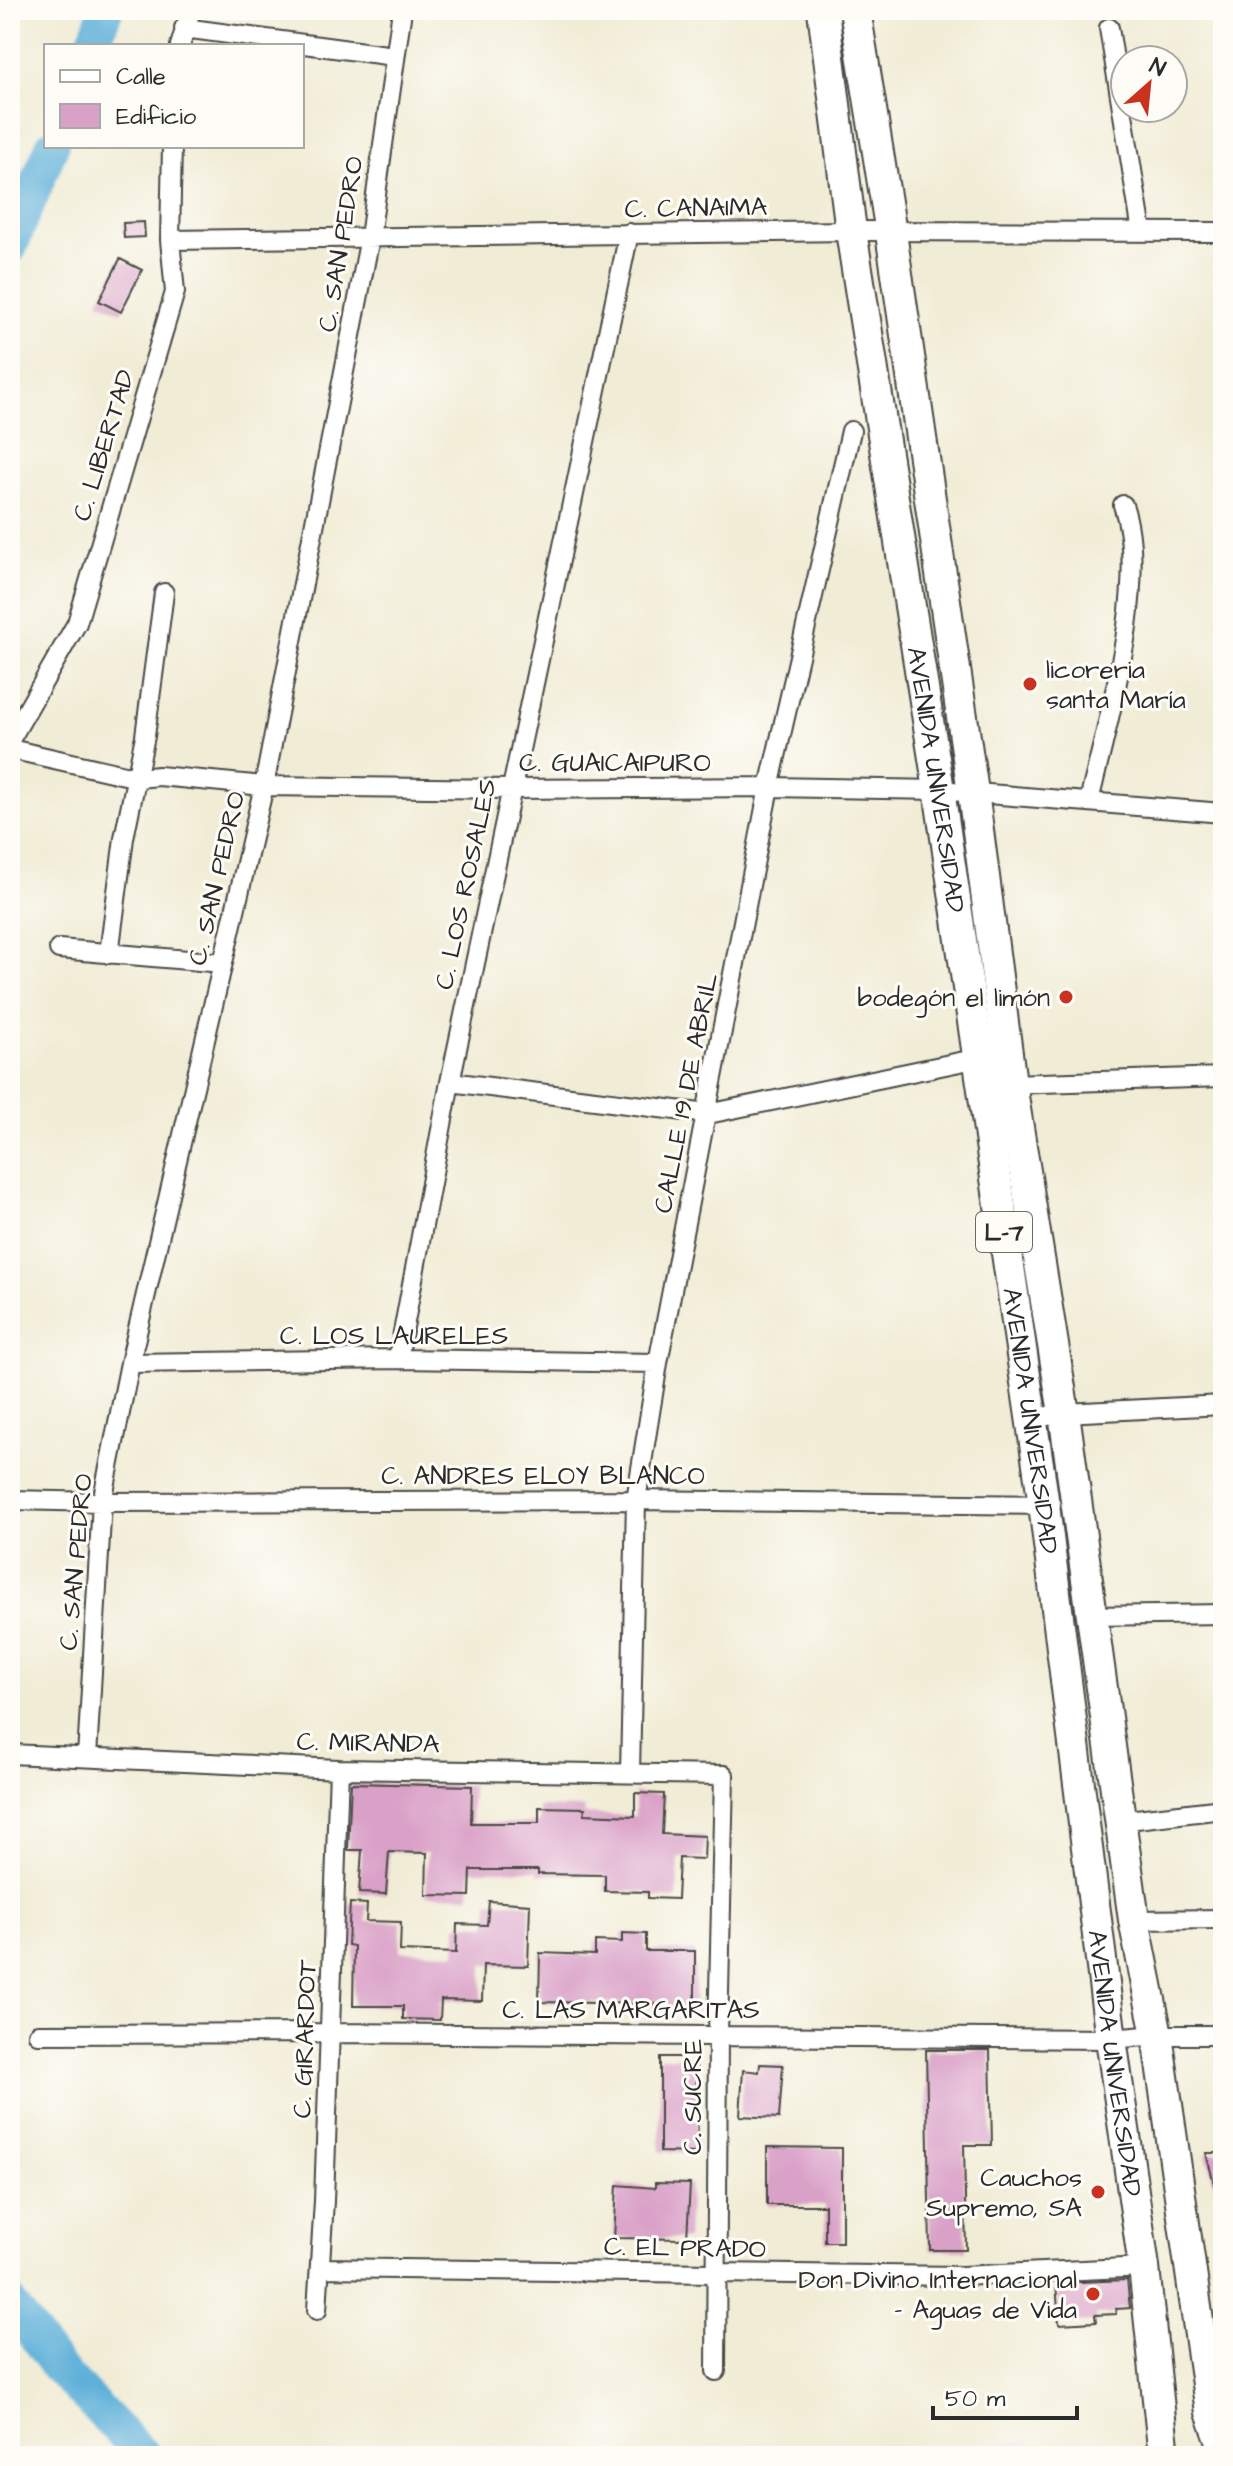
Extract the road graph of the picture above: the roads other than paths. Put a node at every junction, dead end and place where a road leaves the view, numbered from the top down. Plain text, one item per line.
1 (402, 10) edge
2 (823, 10) edge
3 (855, 10) edge
4 (185, 28) edge
5 (1109, 28) dead end
6 (394, 56) junction
7 (172, 148) edge
8 (851, 231) junction
9 (1142, 232) junction
10 (1223, 232) edge
11 (629, 233) junction
12 (891, 233) junction
13 (370, 237) junction
14 (170, 240) junction
15 (851, 431) dead end
16 (1123, 505) dead end
17 (164, 593) dead end
18 (10, 740) edge
19 (10, 749) edge
20 (138, 778) junction
21 (264, 786) junction
22 (769, 787) junction
23 (512, 789) junction
24 (939, 790) junction
25 (973, 792) junction
26 (1089, 802) junction
27 (1223, 813) edge
28 (59, 949) dead end
29 (109, 954) junction
30 (223, 963) junction
31 (979, 1058) junction
32 (1223, 1077) edge
33 (450, 1082) junction
34 (1011, 1084) junction
35 (708, 1114) junction
36 (398, 1359) junction
37 (130, 1363) junction
38 (658, 1363) junction
39 (1223, 1405) edge
40 (1064, 1413) junction
41 (1031, 1419) junction
42 (10, 1500) edge
43 (636, 1500) junction
44 (102, 1502) junction
45 (1076, 1503) junction
46 (1044, 1505) junction
47 (1223, 1614) edge
48 (1091, 1616) junction
49 (10, 1754) edge
50 (87, 1757) junction
51 (339, 1769) junction
52 (630, 1772) junction
53 (724, 1775) joint
54 (1223, 1809) edge
55 (1119, 1821) junction
56 (1223, 1919) edge
57 (1134, 1920) junction
58 (331, 2033) junction
59 (38, 2034) dead end
60 (718, 2035) junction
61 (1157, 2035) junction
62 (1223, 2035) edge
63 (1111, 2039) junction
64 (1144, 2267) junction
65 (321, 2268) junction
66 (717, 2274) junction
67 (317, 2310) dead end
68 (716, 2371) dead end
69 (1223, 2445) edge
70 (1164, 2456) edge

1 - 6 street, C. SAN PEDRO
2 - 8 main road, AVENIDA UNIVERSIDAD / L-7
3 - 12 main road, AVENIDA UNIVERSIDAD / L-7
4 - 6 street
5 - 9 street
6 - 13 street, C. SAN PEDRO
7 - 14 street, C. LIBERTAD
8 - 11 street, C. CANAIMA
8 - 12 street, C. CANAIMA
8 - 24 main road, AVENIDA UNIVERSIDAD / L-7
9 - 10 street, C. CANAIMA
9 - 12 street, C. CANAIMA
11 - 13 street, C. CANAIMA
11 - 23 street, C. LOS ROSALES
12 - 25 main road, AVENIDA UNIVERSIDAD / L-7
13 - 14 street, C. CANAIMA
13 - 21 street, C. SAN PEDRO
14 - 18 street, C. LIBERTAD
15 - 22 street, CALLE 19 DE ABRIL
16 - 26 street
17 - 20 street
19 - 20 street, C. GUAICAIPURO
20 - 21 street, C. GUAICAIPURO
20 - 29 street
21 - 23 street, C. GUAICAIPURO
21 - 30 street, C. SAN PEDRO
22 - 23 street, C. GUAICAIPURO
22 - 24 street, C. GUAICAIPURO
22 - 35 street, CALLE 19 DE ABRIL
23 - 33 street, C. LOS ROSALES
24 - 25 street, C. GUAICAIPURO
24 - 31 main road, AVENIDA UNIVERSIDAD / L-7
25 - 26 street, C. GUAICAIPURO
25 - 34 main road, AVENIDA UNIVERSIDAD / L-7
26 - 27 street, C. GUAICAIPURO
28 - 29 street
29 - 30 street
30 - 37 street, C. SAN PEDRO
31 - 35 street
31 - 41 main road, AVENIDA UNIVERSIDAD / L-7
32 - 34 street
33 - 35 street
33 - 36 street, C. LOS ROSALES
34 - 40 main road, AVENIDA UNIVERSIDAD / L-7
35 - 38 street, CALLE 19 DE ABRIL
36 - 37 street, C. LOS LAURELES
36 - 38 street, C. LOS LAURELES
37 - 44 street, C. SAN PEDRO
38 - 43 street, CALLE 19 DE ABRIL
39 - 40 street
40 - 41 street
40 - 45 main road, AVENIDA UNIVERSIDAD / L-7
41 - 46 main road, AVENIDA UNIVERSIDAD / L-7
42 - 44 street, C. ANDRES ELOY BLANCO
43 - 44 street, C. ANDRES ELOY BLANCO
43 - 46 street, C. ANDRES ELOY BLANCO
43 - 52 street, CALLE 19 DE ABRIL
44 - 50 street, C. SAN PEDRO
45 - 46 street, C. ANDRES ELOY BLANCO
45 - 48 main road, AVENIDA UNIVERSIDAD / L-7
46 - 63 main road, AVENIDA UNIVERSIDAD / L-7
47 - 48 street
48 - 55 main road, AVENIDA UNIVERSIDAD / L-7
49 - 50 street, C. MIRANDA
50 - 51 street, C. MIRANDA
51 - 52 street, C. MIRANDA
51 - 58 street, C. GIRARDOT
52 - 53 street, C. MIRANDA
53 - 60 street, C. SUCRE
54 - 55 street
55 - 57 main road, AVENIDA UNIVERSIDAD / L-7
56 - 57 street
57 - 61 main road, AVENIDA UNIVERSIDAD / L-7
58 - 59 street, C. LAS MARGARITAS
58 - 60 street, C. LAS MARGARITAS
58 - 65 street, C. GIRARDOT
60 - 63 street, C. LAS MARGARITAS
60 - 66 street, C. SUCRE
61 - 62 street, C. LAS MARGARITAS
61 - 63 street, C. LAS MARGARITAS
61 - 69 main road, AVENIDA UNIVERSIDAD / L-7
63 - 64 main road, AVENIDA UNIVERSIDAD / L-7
64 - 66 street, C. EL PRADO
64 - 70 main road, AVENIDA UNIVERSIDAD / L-7
65 - 66 street, C. EL PRADO
65 - 67 street, C. GIRARDOT
66 - 68 street, C. SUCRE

